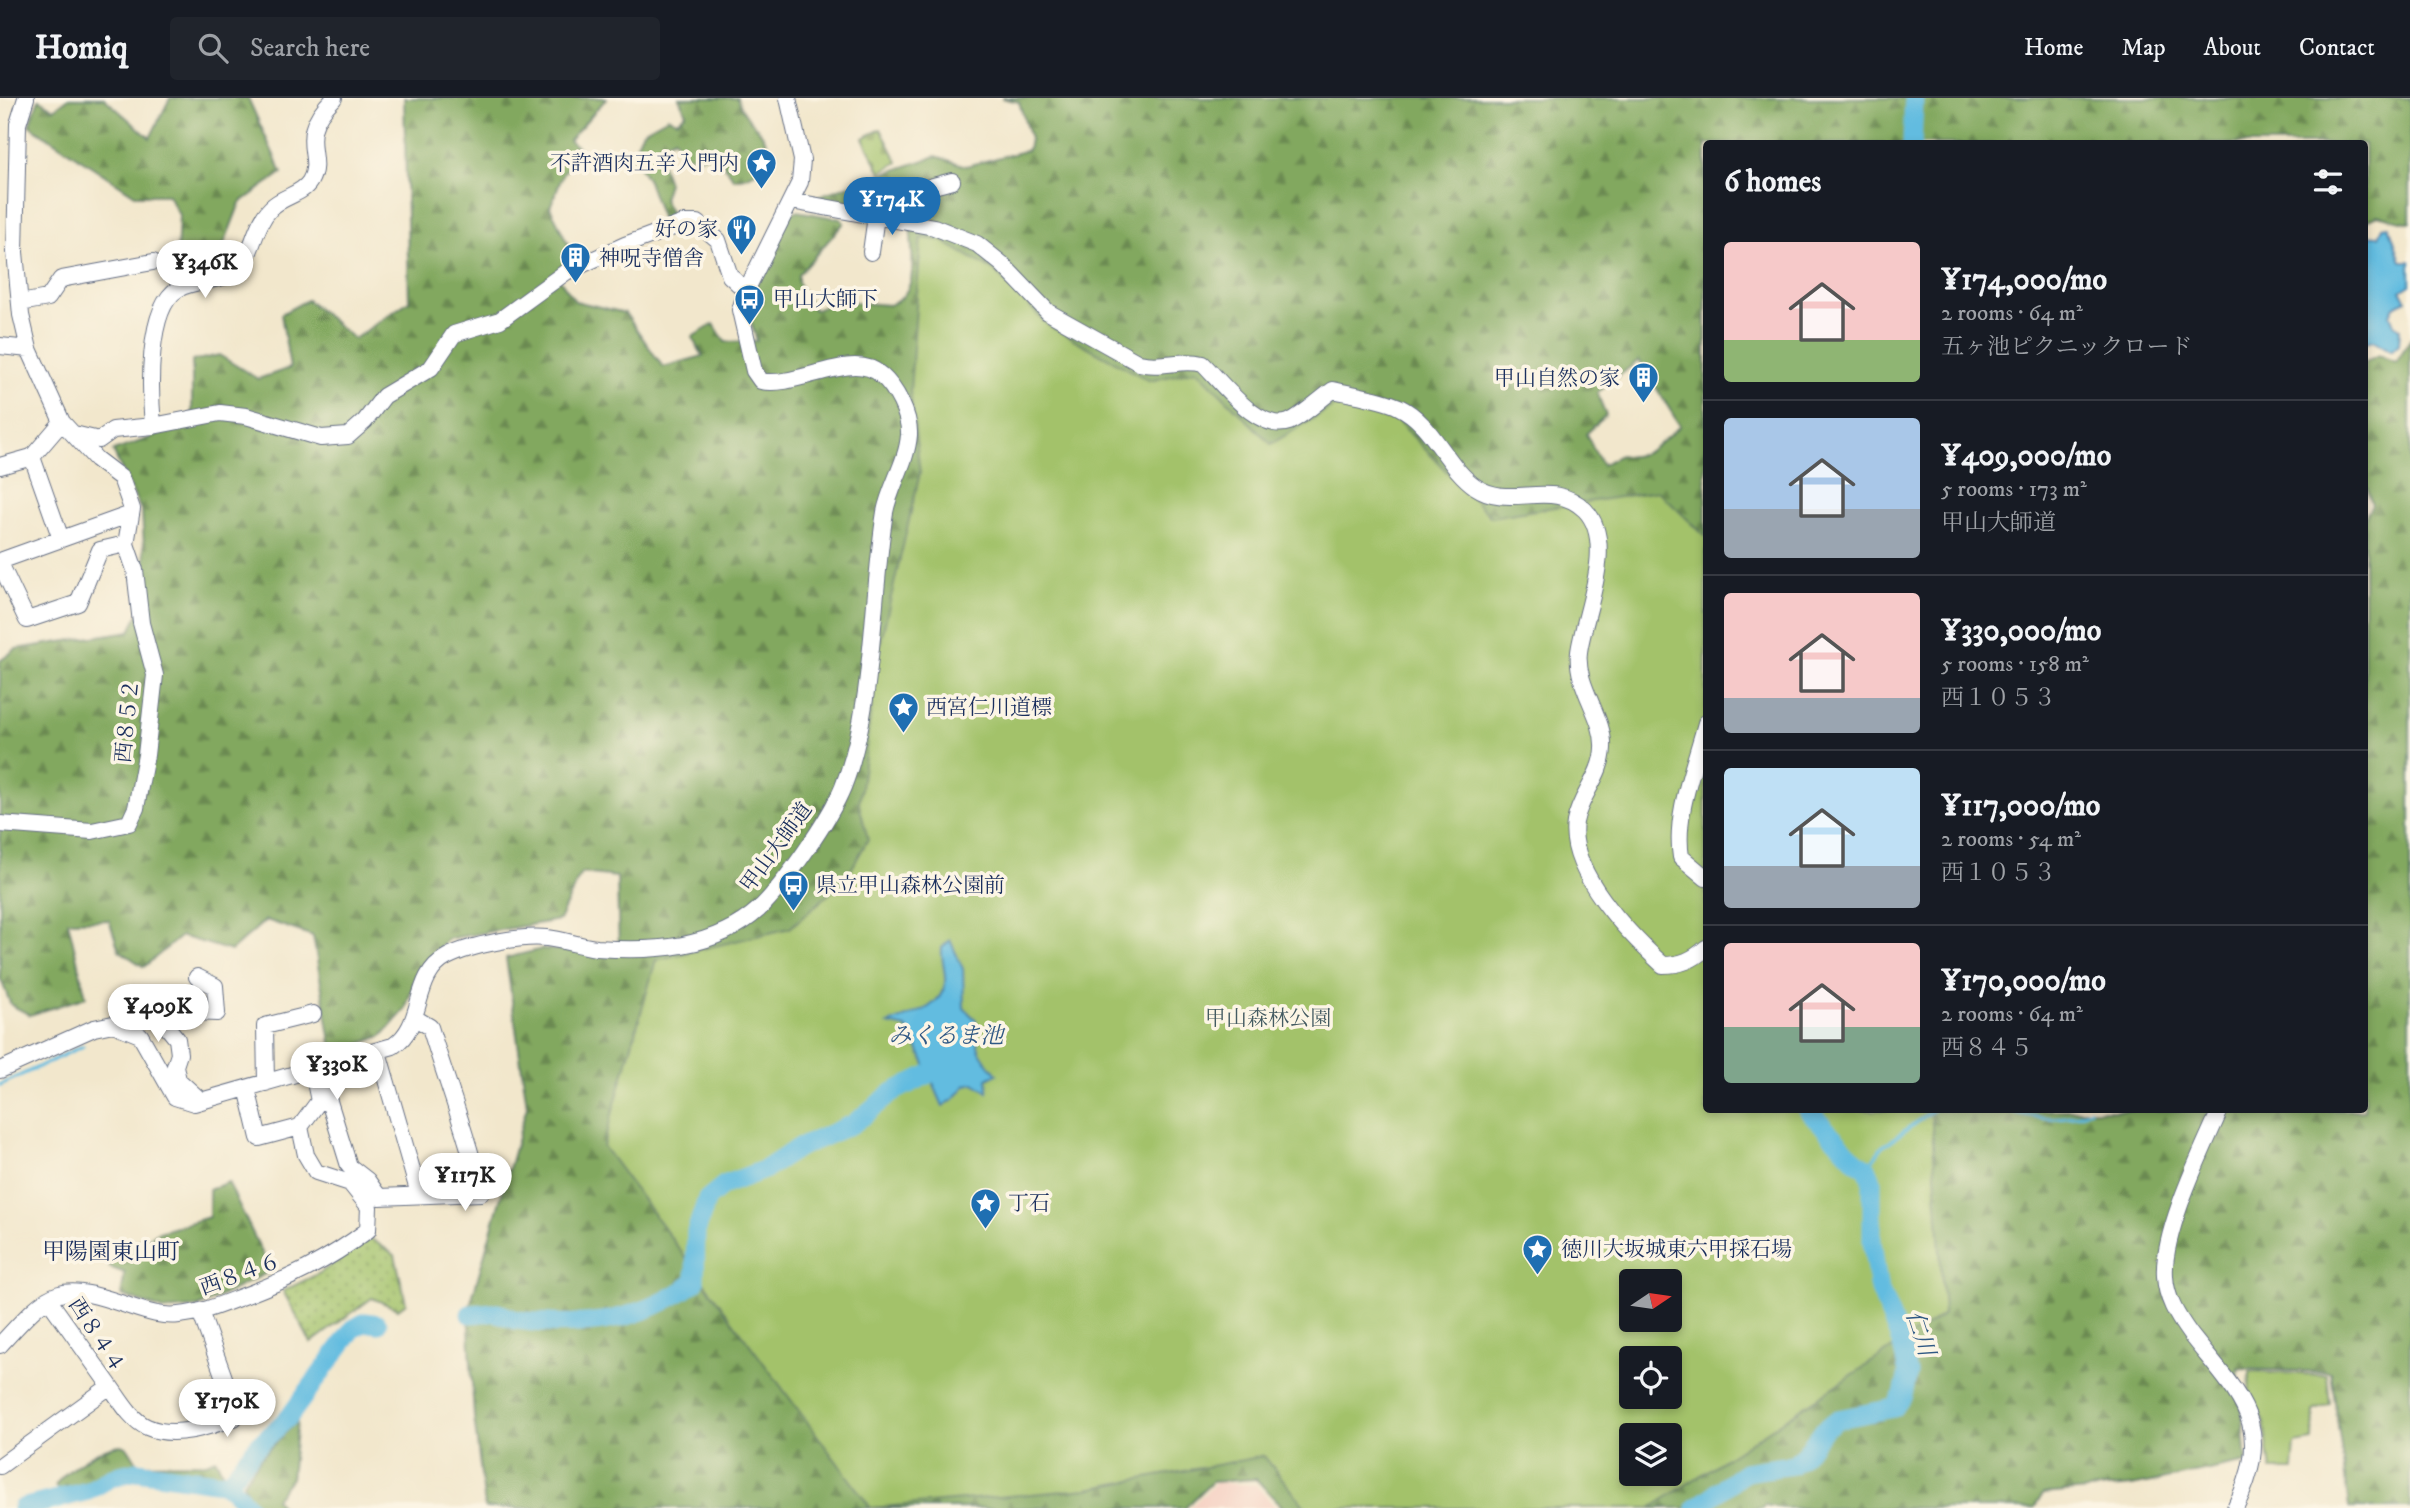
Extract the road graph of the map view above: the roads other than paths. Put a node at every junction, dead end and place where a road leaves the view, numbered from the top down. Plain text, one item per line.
1 (26, 98) edge
2 (334, 98) edge
3 (788, 98) edge
4 (952, 181) dead end
5 (792, 201) junction
6 (882, 217) junction
7 (871, 252) dead end
8 (153, 262) dead end
9 (746, 290) junction
10 (20, 303) junction
11 (0, 346) edge
12 (29, 349) junction
13 (62, 422) junction
14 (152, 426) junction
15 (74, 433) junction
16 (32, 457) junction
17 (0, 466) edge
18 (131, 514) junction
19 (61, 539) junction
20 (126, 544) junction
21 (0, 562) edge
22 (1703, 734) edge
23 (0, 824) edge
24 (1703, 876) edge
25 (1703, 951) edge
26 (197, 977) dead end
27 (313, 1014) dead end
28 (415, 1018) junction
29 (378, 1052) junction
30 (0, 1070) edge
31 (314, 1070) junction
32 (266, 1083) junction
33 (247, 1088) junction
34 (201, 1101) junction
35 (2219, 1113) edge
36 (300, 1127) junction
37 (419, 1194) junction
38 (48, 1299) junction
39 (200, 1311) junction
40 (0, 1345) edge
41 (110, 1386) junction
42 (0, 1466) edge
43 (2235, 1508) edge

1 - 10 street
2 - 14 street
3 - 5 street, 甲山大師道
4 - 6 street
5 - 6 street
5 - 9 street, 甲山大師道
6 - 7 street
6 - 25 street
8 - 10 street
9 - 14 street
9 - 28 street, 甲山大師道
10 - 12 street
11 - 12 street
12 - 13 street
13 - 15 street, 西８５２
13 - 16 street
14 - 15 street
15 - 18 street, 西８５２
16 - 17 street
16 - 19 street
18 - 19 street
18 - 20 street, 西８５２
19 - 21 street
20 - 21 street
20 - 23 street, 西８５２
22 - 24 street
26 - 34 street
27 - 32 street
28 - 29 street, 甲山大師道
28 - 37 street
29 - 31 street, 甲山大師道
29 - 37 street
30 - 34 street
31 - 32 street, 甲山大師道
31 - 36 street
31 - 37 street
32 - 33 street, 甲山大師道
33 - 34 street, 甲山大師道
33 - 36 street
35 - 43 street
36 - 39 street, 西８４６
38 - 39 street, 西８４６
38 - 40 street, 西８４６
38 - 41 street, 西８４４
39 - 41 street
41 - 42 street, 西８４４

